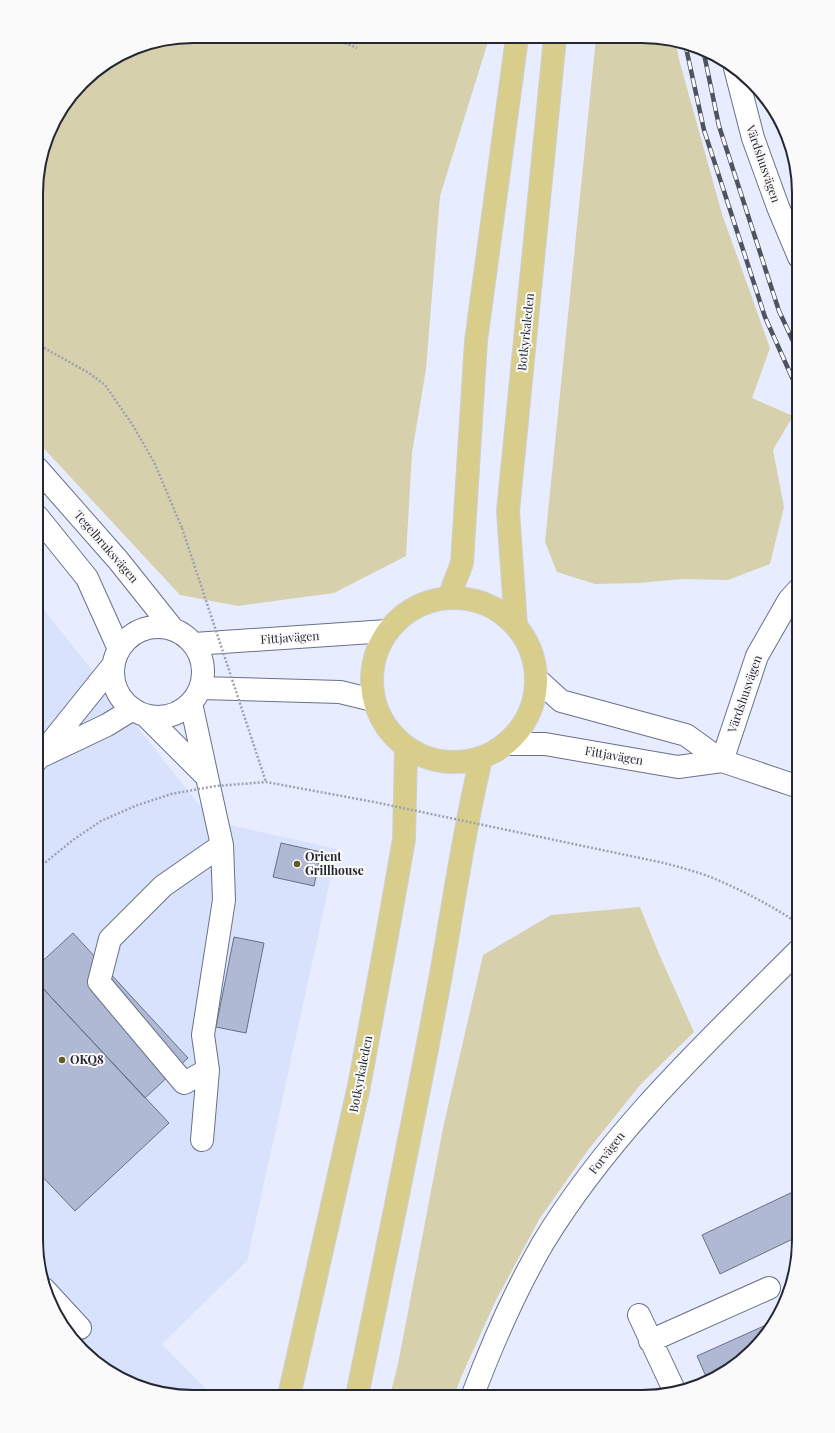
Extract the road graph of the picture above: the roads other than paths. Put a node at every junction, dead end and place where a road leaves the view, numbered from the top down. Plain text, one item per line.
1 (515, 43) edge
2 (555, 43) edge
3 (737, 77) edge
4 (792, 240) edge
5 (43, 475) edge
6 (43, 523) edge
7 (449, 597) junction
8 (792, 597) edge
9 (516, 626) junction
10 (173, 629) junction
11 (387, 631) junction
12 (194, 644) junction
13 (116, 656) junction
14 (537, 679) junction
15 (196, 696) junction
16 (373, 700) junction
17 (139, 712) junction
18 (506, 744) junction
19 (406, 748) junction
20 (43, 752) edge
21 (43, 757) edge
22 (481, 759) junction
23 (722, 761) junction
24 (207, 777) junction
25 (792, 785) edge
26 (222, 845) junction
27 (792, 957) edge
28 (208, 1070) junction
29 (202, 1140) dead end
30 (769, 1288) dead end
31 (56, 1302) edge
32 (639, 1315) dead end
33 (80, 1328) dead end
34 (650, 1340) junction
35 (672, 1387) edge
36 (290, 1390) edge
37 (358, 1390) edge
38 (475, 1390) edge

1 - 7 main road
2 - 9 main road, Botkyrkaleden
3 - 4 street, Värdshusvägen
5 - 10 street, Tegelbruksvägen
6 - 13 street
7 - 9 main road, Botkyrkaleden
7 - 11 main road, Botkyrkaleden
8 - 23 street, Värdshusvägen
9 - 14 main road, Botkyrkaleden
10 - 12 street
10 - 13 street
11 - 12 street, Fittjavägen
11 - 16 main road, Botkyrkaleden
12 - 15 street
13 - 17 street
13 - 20 street
14 - 18 main road, Botkyrkaleden
14 - 23 street, Fittjavägen
15 - 16 street
15 - 17 street
15 - 24 street
16 - 19 main road, Botkyrkaleden
17 - 21 street
17 - 24 street
18 - 22 main road, Botkyrkaleden
18 - 23 street, Fittjavägen
19 - 22 main road, Botkyrkaleden
19 - 36 main road, Botkyrkaleden
22 - 37 main road
23 - 25 street, Fittjavägen
24 - 26 street
26 - 28 street
26 - 28 street
27 - 38 street, Forvägen
28 - 29 street
30 - 34 street
31 - 33 street
32 - 34 street
34 - 35 street

